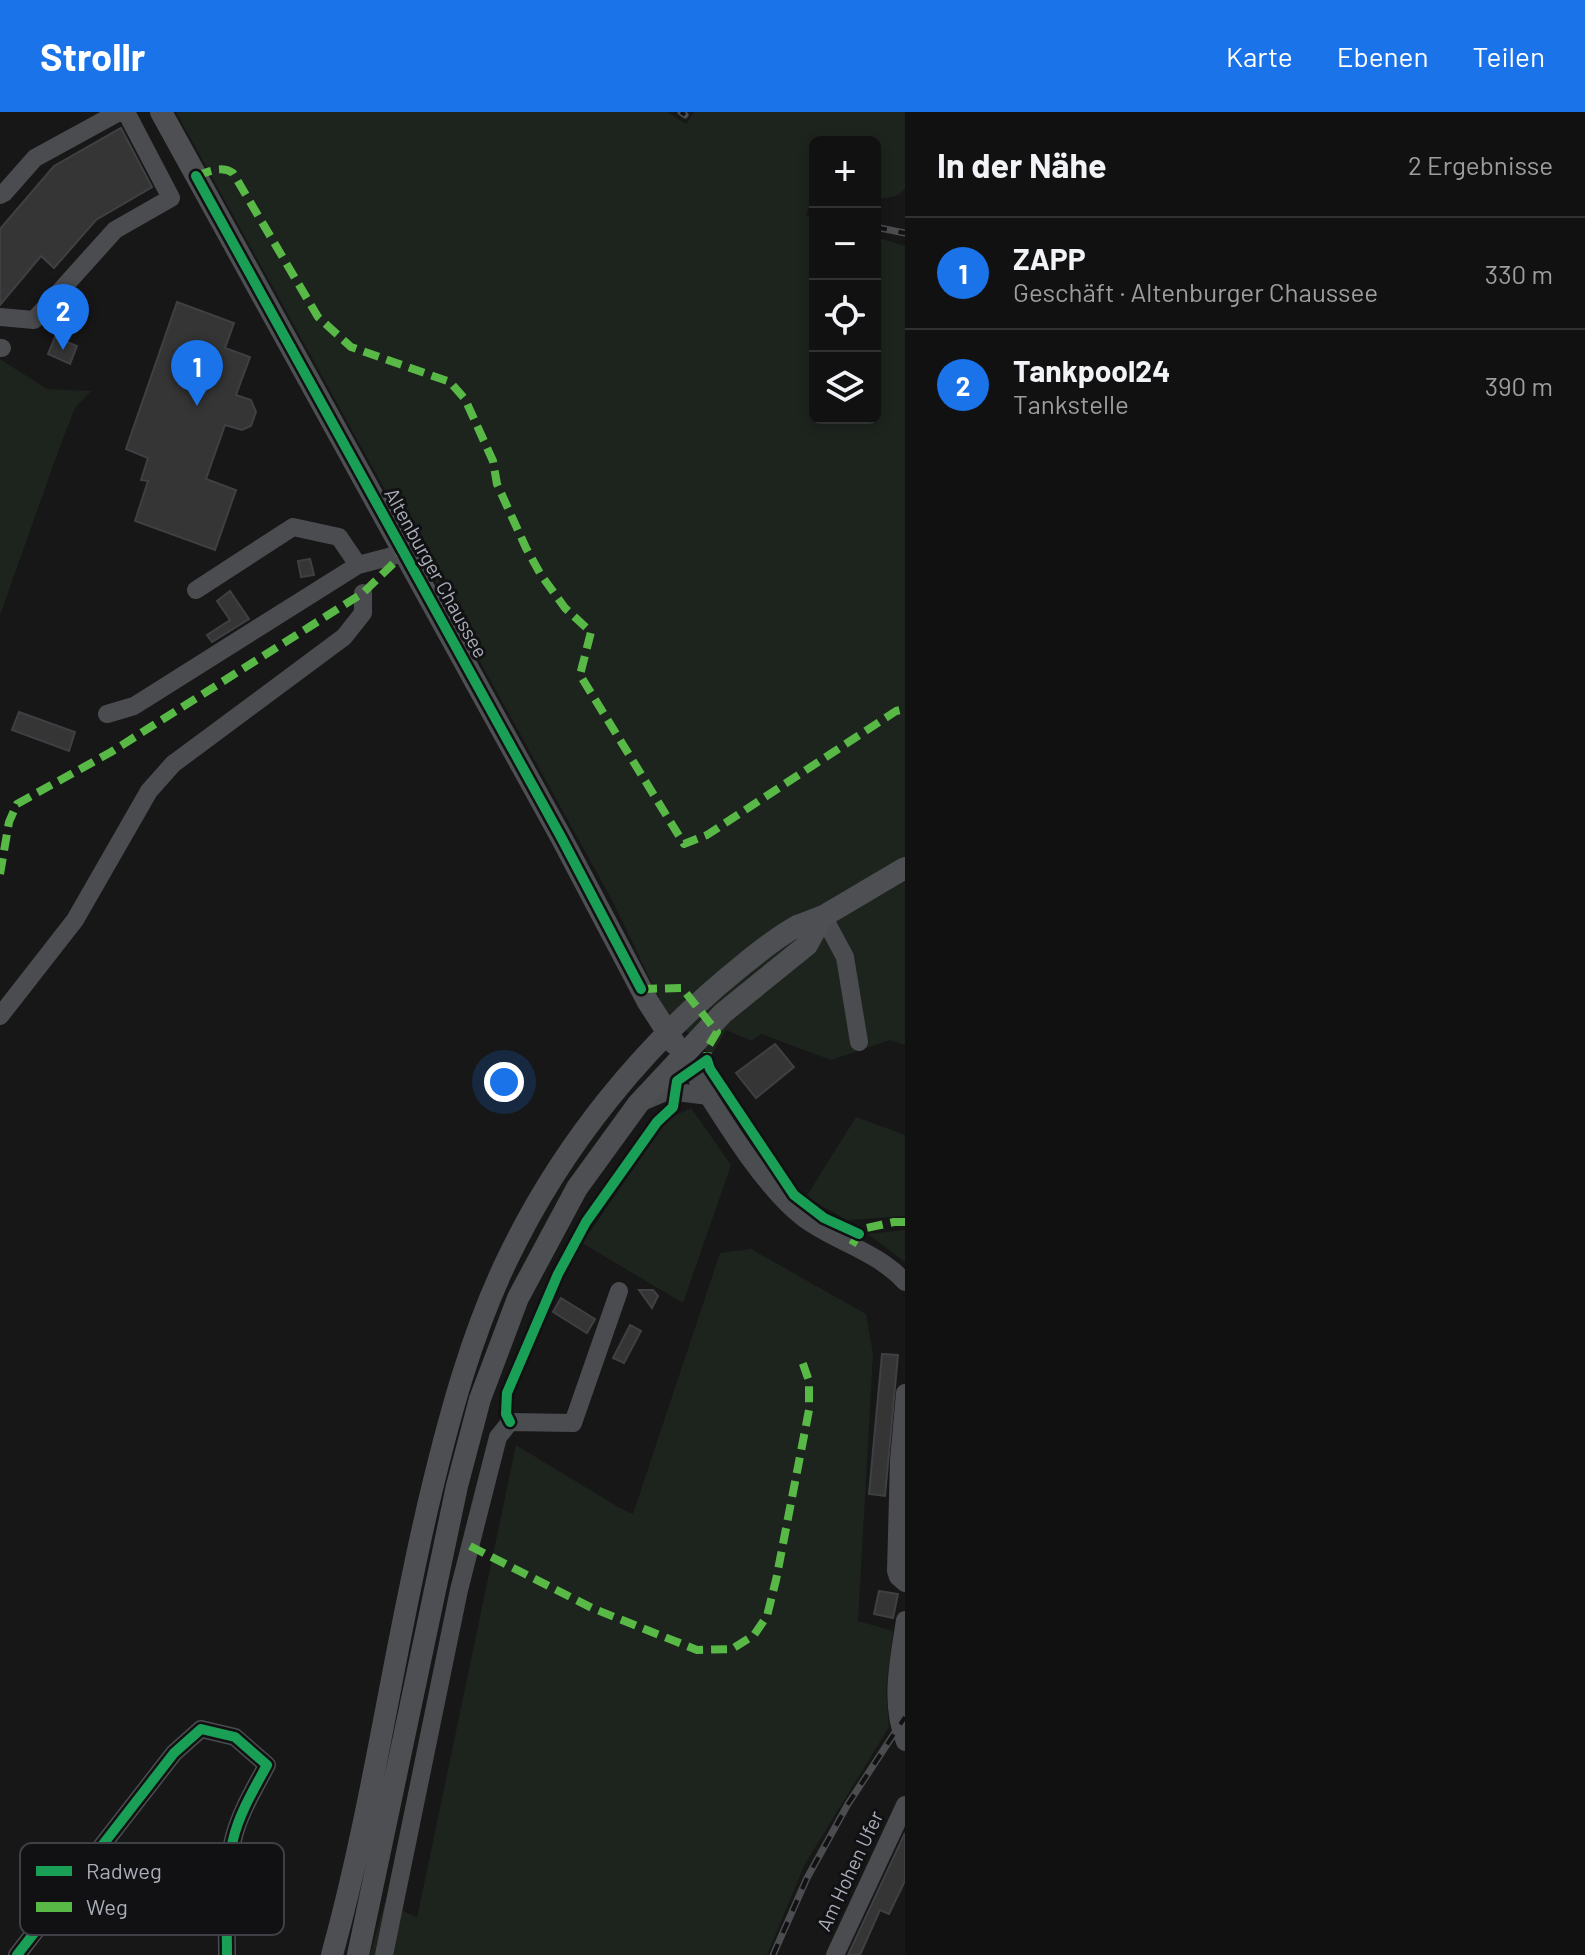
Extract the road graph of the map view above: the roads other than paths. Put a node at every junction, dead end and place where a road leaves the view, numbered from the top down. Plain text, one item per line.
1 (119, 112) edge
2 (126, 112) edge
3 (161, 112) edge
4 (0, 195) edge
5 (0, 317) edge
6 (404, 553) junction
7 (358, 565) junction
8 (196, 590) dead end
9 (363, 593) dead end
10 (107, 714) dead end
11 (905, 868) edge
12 (823, 916) junction
13 (0, 1016) edge
14 (668, 1034) junction
15 (859, 1042) dead end
16 (682, 1055) junction
17 (709, 1096) junction
18 (638, 1104) junction
19 (905, 1282) edge
20 (619, 1291) dead end
21 (905, 1393) edge
22 (905, 1583) edge
23 (905, 1620) edge
24 (905, 1742) edge
25 (905, 1805) edge
26 (104, 1843) edge
27 (233, 1843) edge
28 (33, 1935) edge
29 (17, 1955) edge
30 (332, 1955) edge
31 (358, 1955) edge
32 (384, 1955) edge
33 (835, 1955) edge

1 - 4 street
2 - 5 street
3 - 6 main road, Altenburger Chaussee
6 - 7 street
6 - 14 main road, Altenburger Chaussee
7 - 8 street
7 - 10 street
9 - 13 street
11 - 12 main road
12 - 14 main road
12 - 15 street
12 - 16 main road
14 - 16 main road, Altenburger Chaussee
14 - 30 main road
16 - 17 street, Altenburger Chaussee
16 - 18 main road
17 - 18 street
17 - 19 street, Altenburger Chaussee
18 - 31 main road
20 - 32 street
21 - 22 street
23 - 24 street
25 - 33 street, Am Hohen Ufer
26 - 27 street
28 - 29 street

